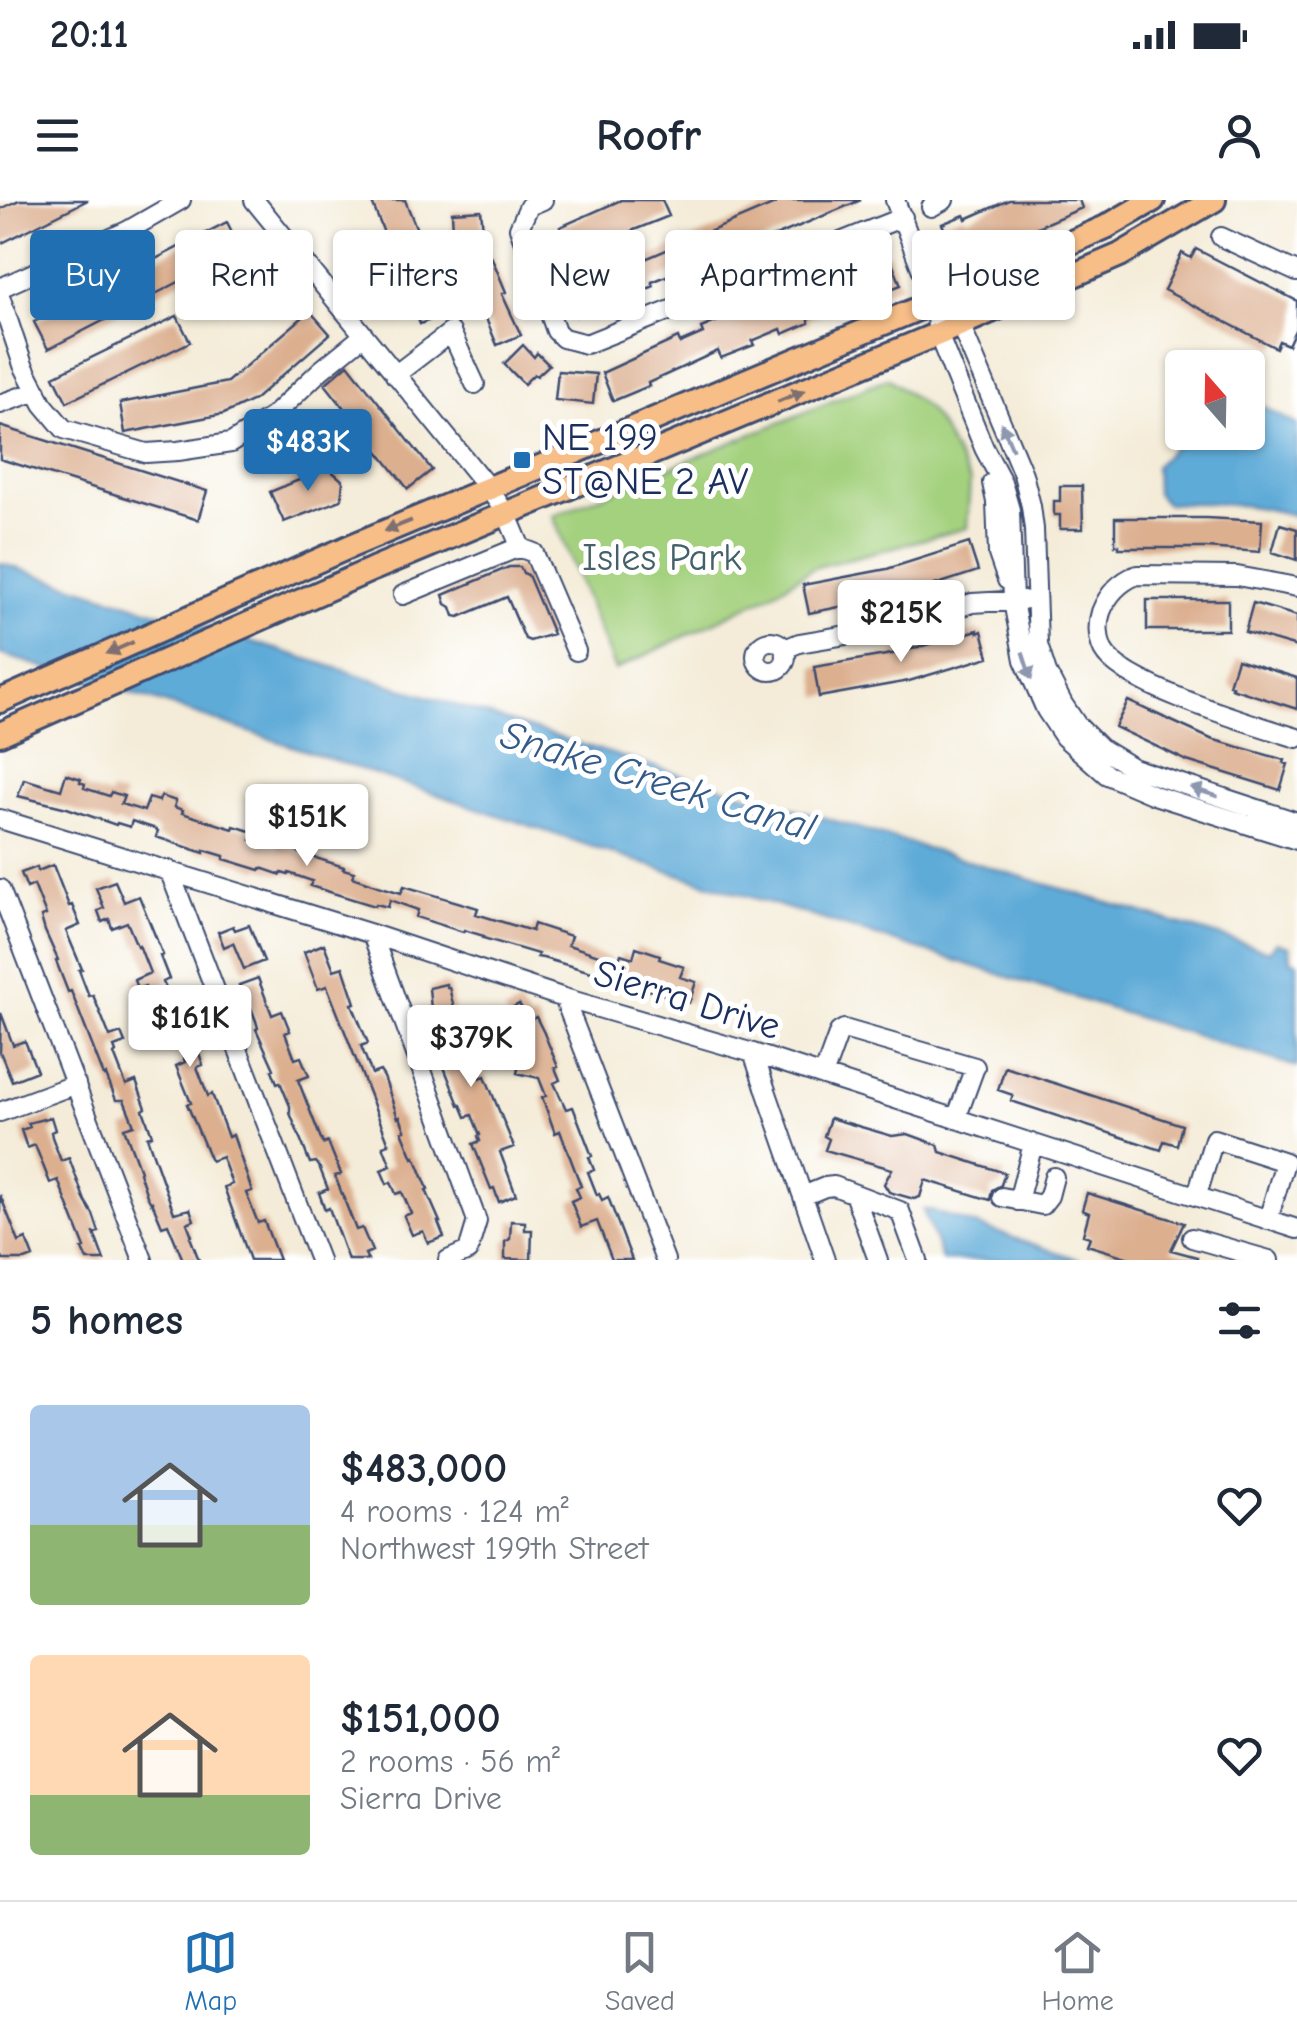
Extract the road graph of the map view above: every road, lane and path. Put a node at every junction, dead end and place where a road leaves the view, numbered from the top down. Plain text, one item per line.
1 (181, 200) edge
2 (254, 200) edge
3 (1153, 200) edge
4 (1214, 200) edge
5 (536, 203) edge
6 (899, 208) edge
7 (278, 230) edge
8 (1221, 237) dead end
9 (1075, 241) edge
10 (912, 243) edge
11 (1297, 272) edge
12 (313, 274) edge
13 (0, 288) edge
14 (0, 296) edge
15 (912, 311) edge
16 (936, 320) edge
17 (955, 320) edge
18 (960, 324) junction
19 (938, 334) junction
20 (363, 336) junction
21 (396, 375) junction
22 (475, 384) dead end
23 (37, 392) junction
24 (0, 404) edge
25 (984, 448) junction
26 (489, 489) junction
27 (1031, 504) junction
28 (1010, 510) junction
29 (507, 515) junction
30 (521, 548) junction
31 (1297, 587) edge
32 (403, 595) dead end
33 (1036, 600) junction
34 (1013, 601) junction
35 (785, 649) dead end
36 (576, 651) dead end
37 (0, 702) edge
38 (0, 734) edge
39 (1297, 738) edge
40 (0, 819) edge
41 (1296, 828) edge
42 (169, 870) junction
43 (0, 889) edge
44 (372, 934) junction
45 (564, 998) junction
46 (753, 1053) junction
47 (823, 1076) junction
48 (76, 1084) junction
49 (0, 1112) edge
50 (956, 1119) junction
51 (1033, 1144) junction
52 (1054, 1177) dead end
53 (854, 1194) junction
54 (803, 1196) junction
55 (1196, 1196) junction
56 (1268, 1220) junction
57 (1297, 1229) edge
58 (1192, 1238) dead end
59 (142, 1260) edge
60 (319, 1260) edge
61 (448, 1260) edge
62 (665, 1260) edge
63 (825, 1260) edge
64 (878, 1260) edge
65 (918, 1260) edge
66 (1269, 1260) edge

1 - 13 street
2 - 7 street
3 - 9 main road
4 - 18 main road
5 - 6 street
6 - 10 street
8 - 11 street
12 - 20 street
14 - 23 street
15 - 26 main road
16 - 19 street
17 - 18 street
18 - 19 main road
27 -> 18 street
19 - 25 street
29 -> 19 main road
20 - 21 street
20 - 23 street
21 - 22 street
21 - 26 street
23 - 24 street
25 - 28 street
25 - 34 street
26 - 29 street
26 -> 37 main road
27 - 28 street
27 - 33 street
28 - 34 street
29 - 30 street
29 - 38 main road
30 - 32 street
30 - 36 street
31 - 39 street
33 - 34 street
41 -> 33 street
34 - 35 street
34 -> 41 street
40 - 42 street, Sierra Drive
42 - 44 street, Sierra Drive
42 - 60 street
43 - 48 street
44 - 45 street, Sierra Drive
44 - 61 street
45 - 46 street, Sierra Drive
45 - 62 street
46 - 47 street, Sierra Drive
46 - 54 street
47 - 50 street, Sierra Drive
47 - 50 street
48 - 49 street
48 - 59 street
50 - 51 street, Sierra Drive
51 - 52 street
51 - 55 street, Sierra Drive
53 - 54 street
53 - 64 street
53 - 65 street
54 - 63 street
55 - 56 street, Sierra Drive
55 - 56 street
56 - 57 street, Sierra Drive
58 - 66 street

